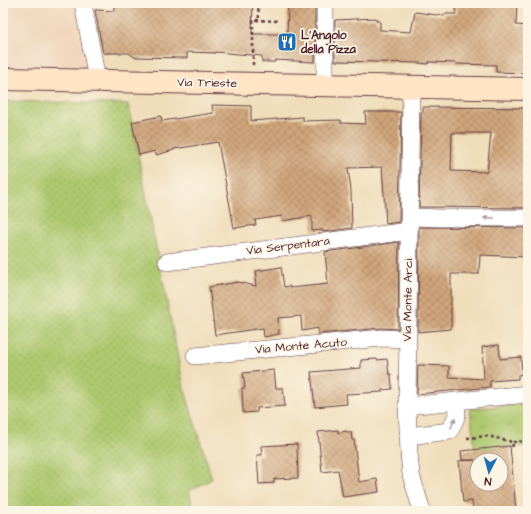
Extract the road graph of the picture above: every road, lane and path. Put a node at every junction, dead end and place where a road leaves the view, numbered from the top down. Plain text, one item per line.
1 (83, 3) edge
2 (258, 3) edge
3 (325, 3) edge
4 (259, 20) junction
5 (280, 21) dead end
6 (3, 79) edge
7 (97, 80) junction
8 (253, 84) junction
9 (325, 85) junction
10 (411, 87) junction
11 (528, 89) edge
12 (528, 218) edge
13 (410, 224) junction
14 (167, 262) dead end
15 (407, 339) junction
16 (195, 356) dead end
17 (528, 394) edge
18 (456, 401) junction
19 (407, 406) junction
20 (408, 436) junction
21 (467, 438) dead end
22 (528, 440) edge
23 (512, 442) junction
24 (513, 447) dead end
25 (422, 511) edge

1 - 7 street
2 - 4 path
3 - 9 street
4 - 5 path
4 - 8 path
6 - 7 street, Via Trieste
7 - 8 street, Via Trieste
8 - 9 street, Via Trieste
9 - 10 street, Via Trieste
10 - 11 street, Via Trieste
10 - 13 street, Via Monte Arci
12 -> 13 street, Via Serpentara
13 - 14 street, Via Serpentara
13 - 15 street, Via Monte Arci
15 - 16 street, Via Monte Acuto
15 - 19 street, Via Monte Arci
17 - 18 street
18 - 19 street
20 -> 18 street
19 - 20 street, Via Monte Arci
20 - 25 street, Via Monte Arci
21 - 23 path
22 - 23 path
23 - 24 path

